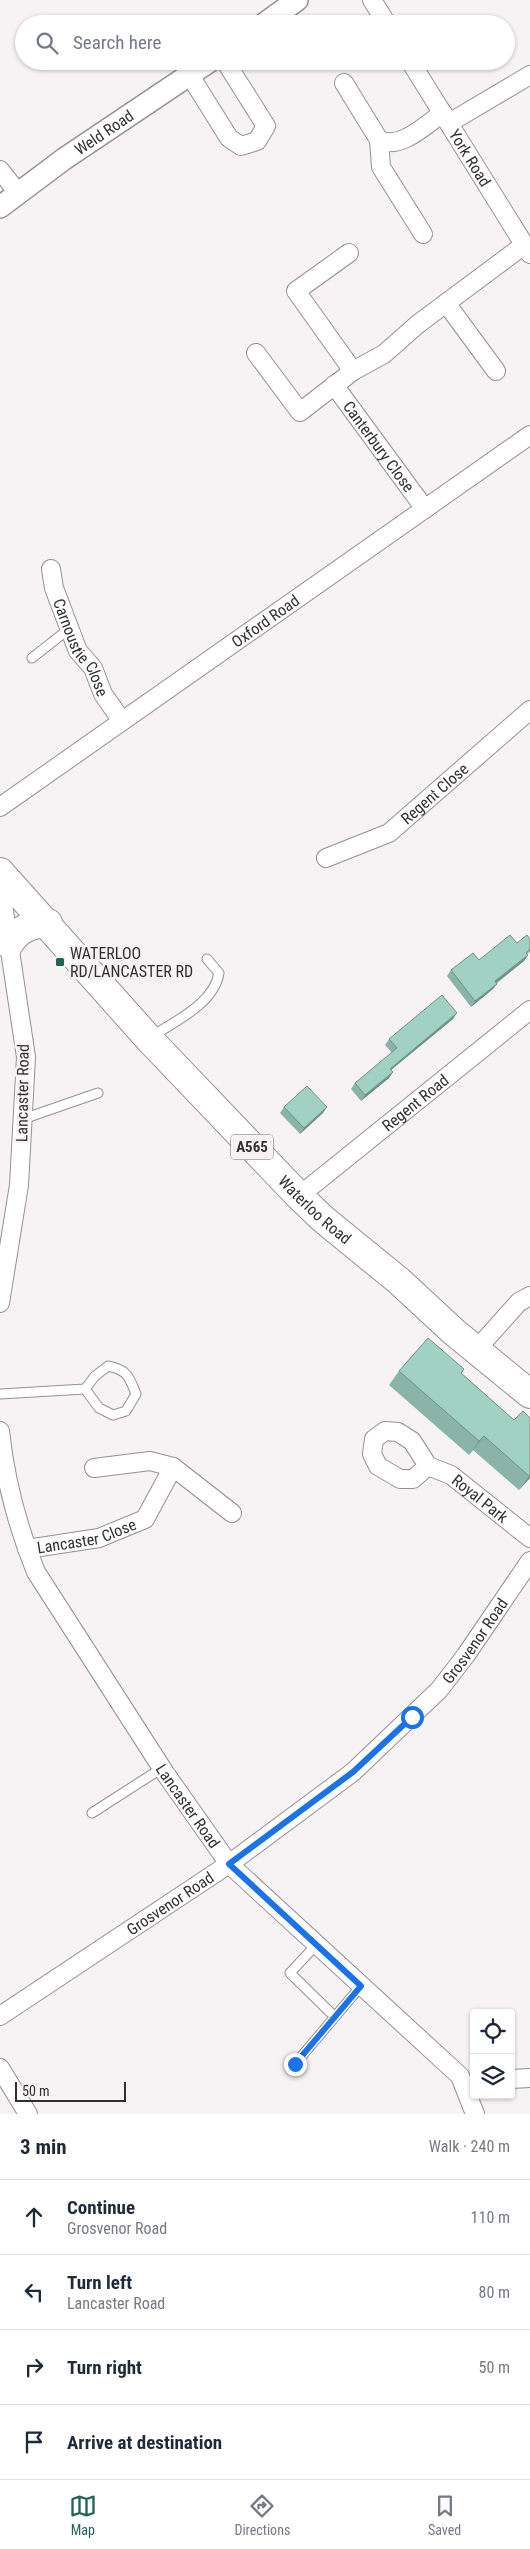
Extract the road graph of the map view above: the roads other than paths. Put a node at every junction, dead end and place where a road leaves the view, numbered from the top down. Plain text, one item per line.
1 (297, 0) edge
2 (372, 0) edge
3 (276, 15) edge
4 (381, 15) edge
5 (195, 70) edge
6 (230, 70) edge
7 (416, 70) edge
8 (189, 74) junction
9 (530, 75) edge
10 (344, 83) dead end
11 (446, 118) junction
12 (379, 140) junction
13 (0, 170) edge
14 (18, 193) junction
15 (0, 207) edge
16 (423, 234) dead end
17 (527, 250) edge
18 (349, 253) dead end
19 (446, 303) junction
20 (256, 353) dead end
21 (353, 371) junction
22 (496, 371) dead end
23 (334, 385) junction
24 (530, 435) edge
25 (425, 509) junction
26 (52, 569) dead end
27 (70, 628) junction
28 (32, 658) dead end
29 (530, 710) edge
30 (122, 722) junction
31 (0, 807) edge
32 (326, 858) dead end
33 (0, 872) edge
34 (0, 884) edge
35 (48, 923) junction
36 (9, 944) junction
37 (207, 958) dead end
38 (530, 1010) edge
39 (149, 1039) junction
40 (98, 1093) dead end
41 (23, 1119) junction
42 (299, 1196) junction
43 (530, 1296) edge
44 (0, 1303) edge
45 (476, 1350) junction
46 (86, 1389) junction
47 (0, 1394) edge
48 (530, 1394) edge
49 (0, 1431) edge
50 (428, 1466) dead end
51 (173, 1467) junction
52 (94, 1468) dead end
53 (232, 1513) dead end
54 (530, 1538) edge
55 (27, 1549) junction
56 (530, 1561) edge
57 (162, 1768) junction
58 (92, 1813) dead end
59 (229, 1864) junction
60 (316, 1945) junction
61 (361, 1986) junction
62 (0, 2016) edge
63 (335, 2017) junction
64 (295, 2064) dead end
65 (0, 2068) edge
66 (467, 2077) edge
67 (530, 2078) edge
68 (515, 2079) edge
69 (28, 2114) edge
70 (475, 2114) edge

1 - 3 street
2 - 4 street
5 - 8 street, Weld Road
6 - 8 street
7 - 11 street, York Road
8 - 14 street, Weld Road
9 - 11 street
10 - 12 street
11 - 12 street
11 - 17 street, York Road
12 - 16 street
13 - 14 street
14 - 15 street, Weld Road
17 - 19 street, Canterbury Close
18 - 21 street
19 - 21 street, Canterbury Close
19 - 22 street
20 - 23 street, Canterbury Close
21 - 23 street, Canterbury Close
23 - 25 street, Canterbury Close
24 - 25 street, Oxford Road
25 - 30 street, Oxford Road
26 - 27 street, Carnoustie Close
27 - 28 lane
27 - 30 street, Carnoustie Close
29 - 32 street, Regent Close
30 - 31 street, Oxford Road
33 - 35 highway, Waterloo Road / A565
34 - 36 street, Lancaster Road
35 - 36 highway
35 - 39 highway, Waterloo Road / A565
36 - 41 street, Lancaster Road
37 - 39 lane
38 - 42 street, Regent Road
39 - 42 highway, Waterloo Road / A565
40 - 41 lane
41 - 44 street, Lancaster Road
42 - 45 highway, Waterloo Road / A565
43 - 45 street
45 - 48 highway, Waterloo Road / A565
46 - 46 lane
46 - 47 lane
49 - 55 street, Lancaster Road
50 - 54 street, Royal Park
51 - 52 street
51 - 53 street
51 - 55 street, Lancaster Close
55 - 57 street, Lancaster Road
56 - 59 street, Grosvenor Road
57 - 58 lane
57 - 59 street, Lancaster Road
59 - 60 street, Lancaster Road
59 - 62 street, Grosvenor Road
60 - 61 street, Lancaster Road
60 - 63 lane
61 - 63 lane
61 - 66 street, Lancaster Road
63 - 64 lane
65 - 69 street
66 - 70 street, Lancaster Road
67 - 68 street

